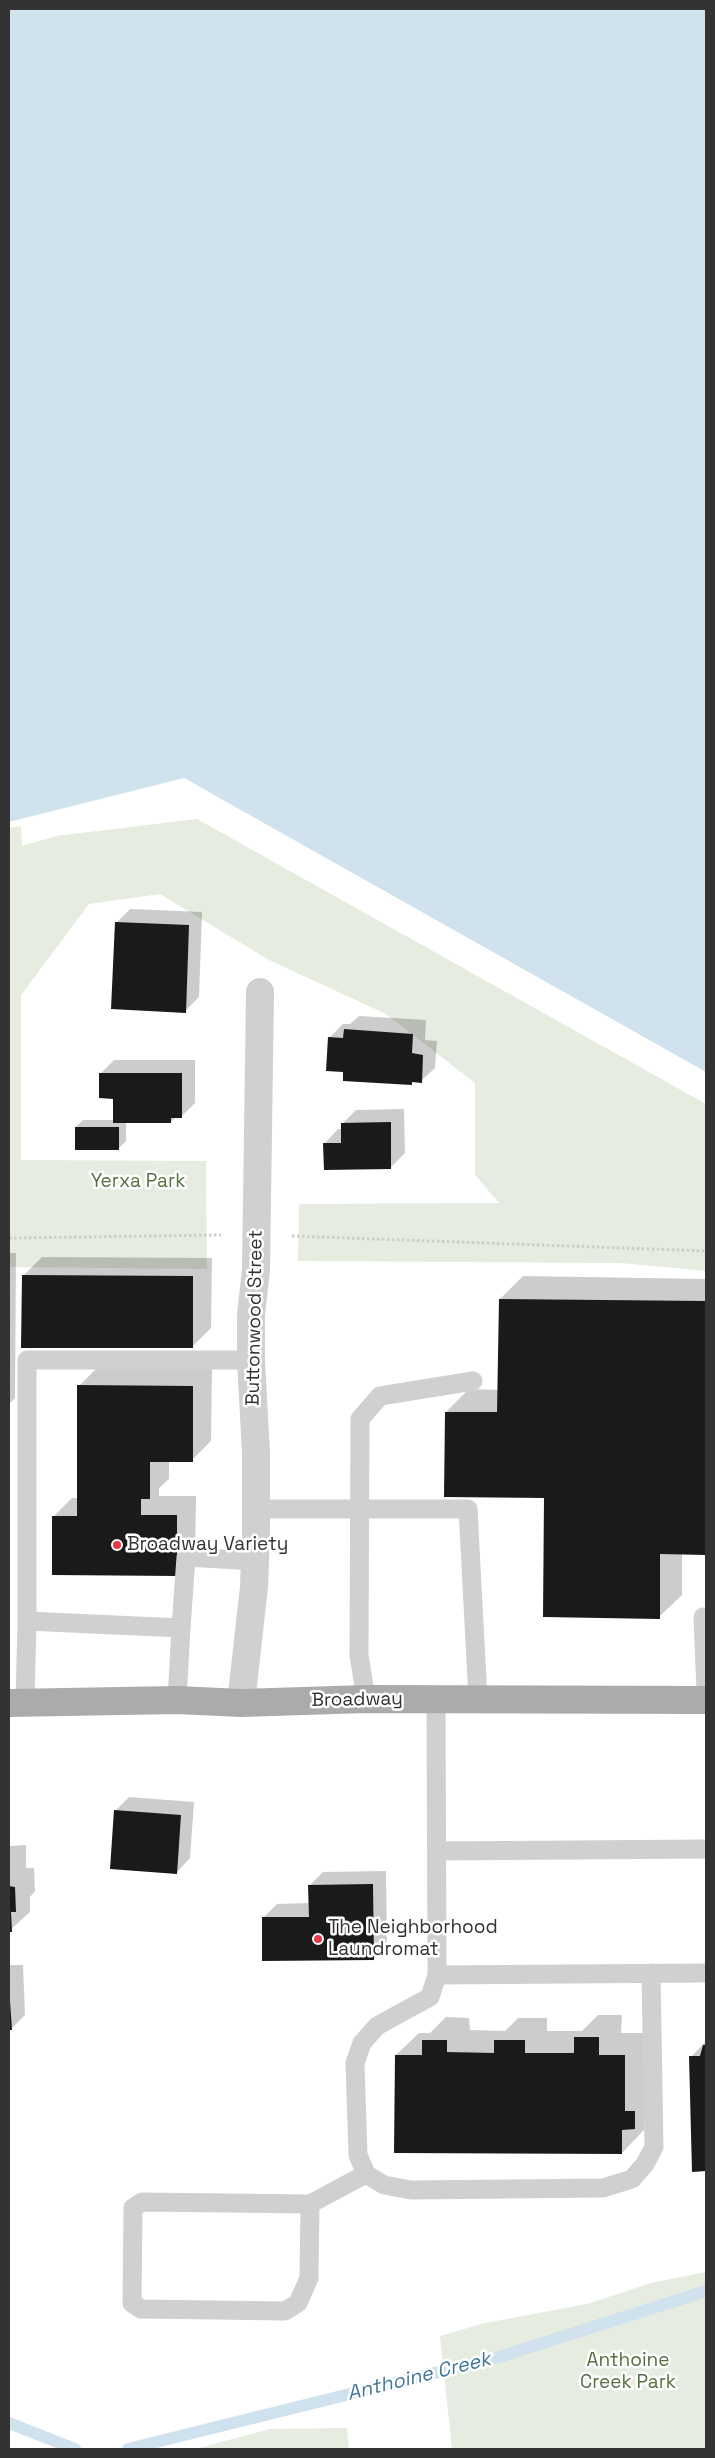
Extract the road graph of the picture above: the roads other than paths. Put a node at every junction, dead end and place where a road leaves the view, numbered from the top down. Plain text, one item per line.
1 (260, 992) dead end
2 (251, 1360) junction
3 (473, 1381) dead end
4 (17, 1455) edge
5 (256, 1509) junction
6 (360, 1509) junction
7 (255, 1561) junction
8 (706, 1617) edge
9 (27, 1621) junction
10 (182, 1628) junction
11 (706, 1692) edge
12 (366, 1699) junction
13 (436, 1699) junction
14 (478, 1699) junction
15 (177, 1700) junction
16 (706, 1700) edge
17 (17, 1703) edge
18 (241, 1703) junction
19 (706, 1849) edge
20 (437, 1850) junction
21 (650, 1973) junction
22 (706, 1973) edge
23 (437, 1975) junction
24 (366, 2174) junction
25 (310, 2204) junction

1 - 2 street, Buttonwood Street
2 - 4 lane
2 - 5 street, Buttonwood Street
3 - 6 lane
4 - 9 lane
5 - 6 lane
5 - 7 street, Buttonwood Street
6 - 12 lane
6 - 14 lane
7 - 10 lane
7 - 18 street, Buttonwood Street
8 - 11 lane
9 - 10 lane
9 - 17 lane
10 - 15 lane
12 - 13 main road, Broadway
12 - 18 main road, Broadway
13 - 14 main road, Broadway
13 - 20 lane
14 - 16 main road, Broadway
15 - 17 main road, Broadway
15 - 18 main road, Broadway
19 - 20 lane
20 - 23 lane
21 - 22 lane
21 - 23 lane
21 - 24 lane
23 - 24 lane
24 - 25 lane
25 - 25 lane

